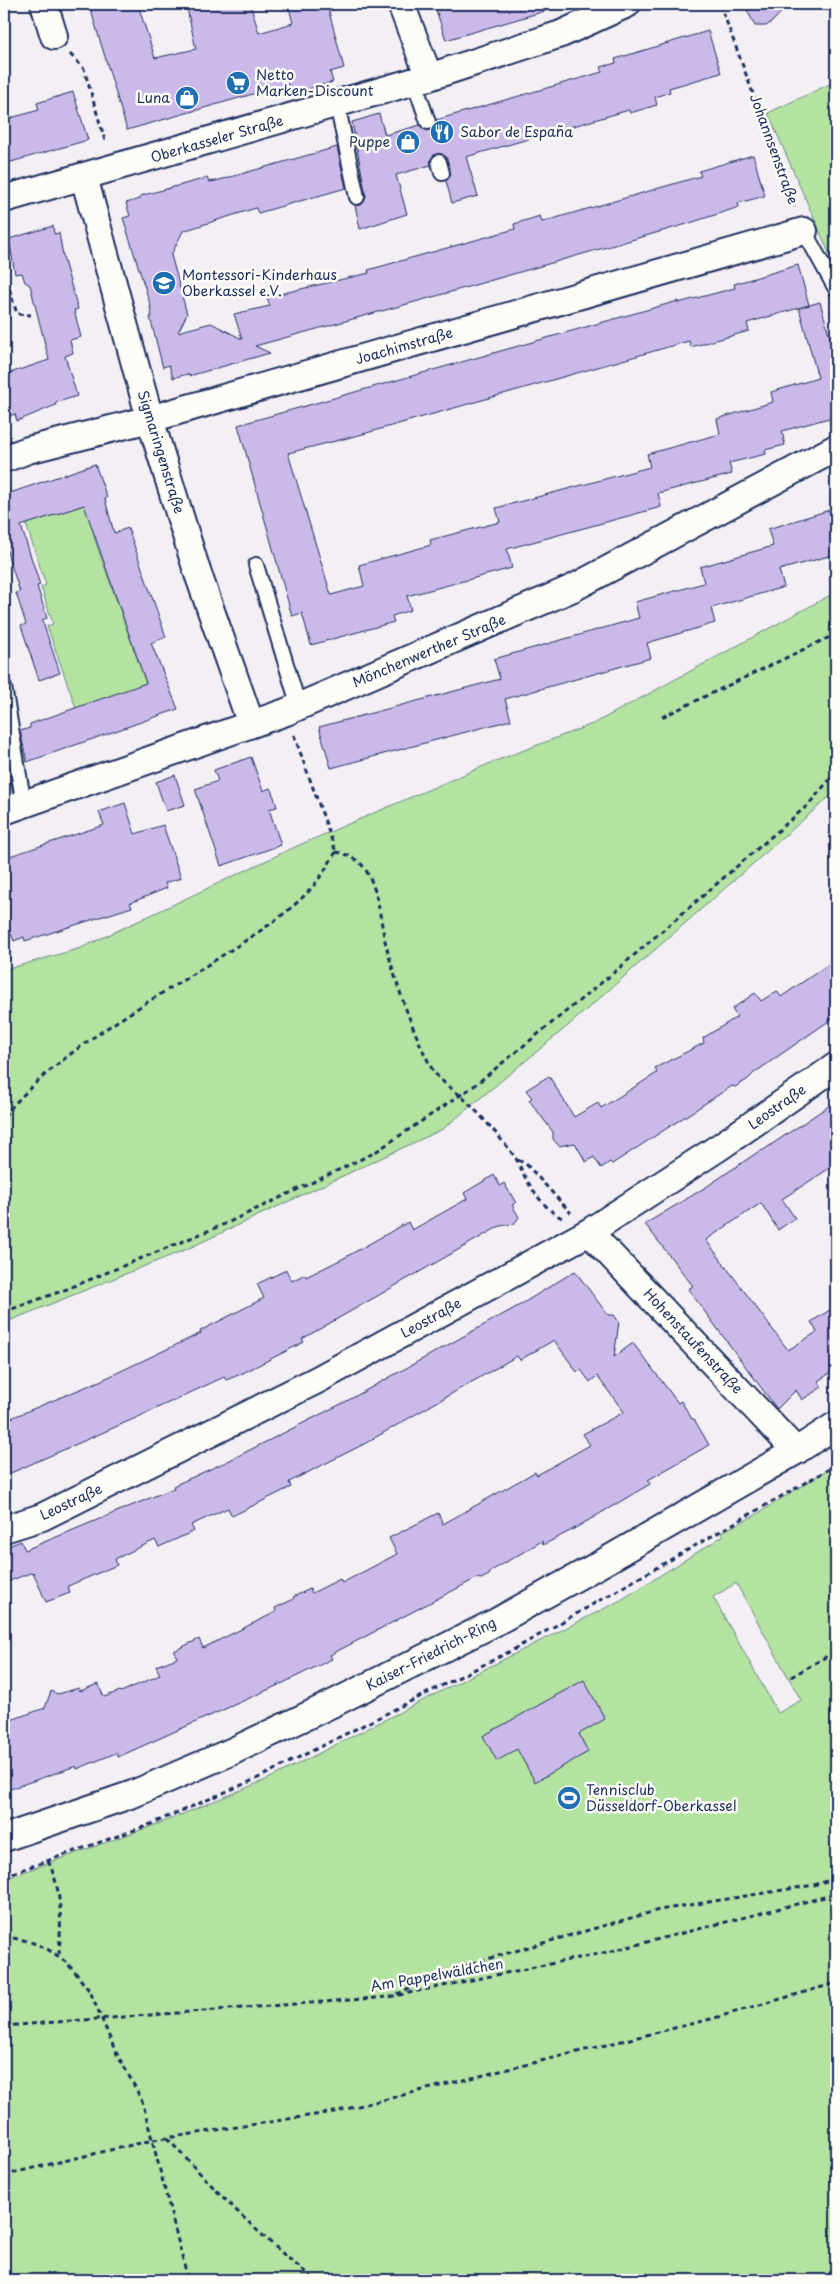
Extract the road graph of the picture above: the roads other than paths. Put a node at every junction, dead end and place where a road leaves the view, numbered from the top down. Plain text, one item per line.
1 (44, 4) edge
2 (401, 4) edge
3 (627, 4) edge
4 (54, 36) road end
5 (422, 79) junction
6 (338, 104) junction
7 (428, 122) dead end
8 (84, 177) junction
9 (357, 197) dead end
10 (4, 199) edge
11 (804, 232) joint
12 (836, 289) edge
13 (150, 419) junction
14 (836, 448) edge
15 (4, 459) edge
16 (256, 565) dead end
17 (4, 687) edge
18 (299, 707) junction
19 (251, 724) junction
20 (10, 803) edge
21 (836, 1066) edge
22 (589, 1232) junction
23 (836, 1425) edge
24 (796, 1451) junction
25 (4, 1528) edge
26 (4, 1838) edge

1 - 4 street
2 - 5 street
3 - 5 street, Oberkasseler Straße
5 - 6 street, Oberkasseler Straße
5 - 7 lane
6 - 8 street, Oberkasseler Straße
6 - 9 lane
8 - 10 street, Oberkasseler Straße
8 - 13 street, Sigmaringenstraße
11 - 12 lane
11 - 13 street, Joachimstraße
13 - 15 street, Joachimstraße
13 - 19 street, Sigmaringenstraße
14 - 18 street, Mönchenwerther Straße
16 - 18 lane
17 - 20 lane
18 - 19 street, Mönchenwerther Straße
19 - 20 street, Mönchenwerther Straße
21 - 22 street, Leostraße
22 - 24 street, Hohenstaufenstraße
22 - 25 street, Leostraße
23 - 24 street, Kaiser-Friedrich-Ring
24 - 26 street, Kaiser-Friedrich-Ring

